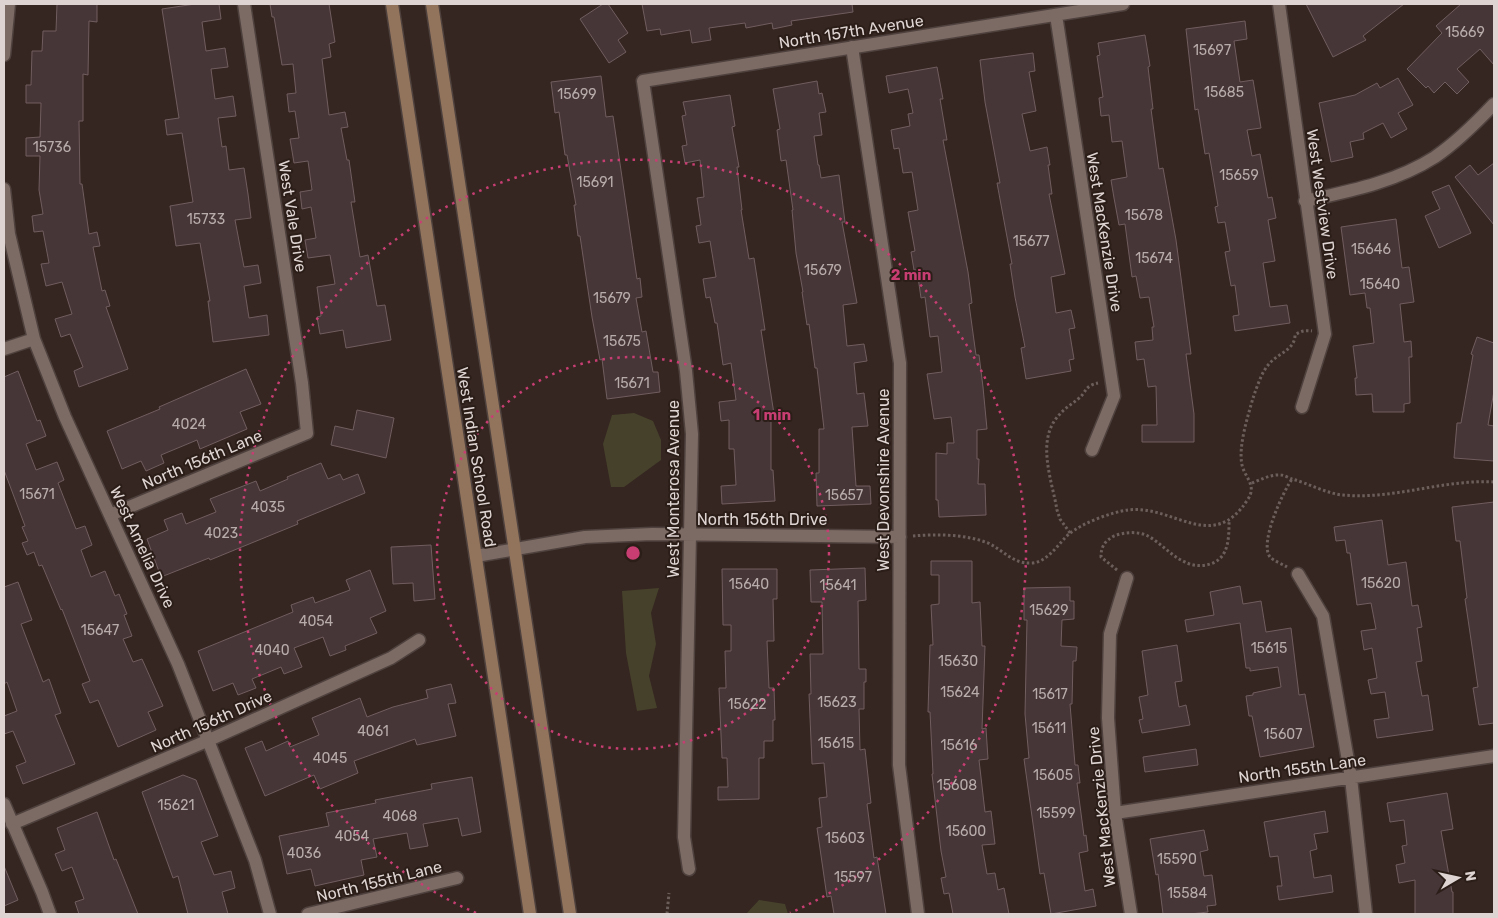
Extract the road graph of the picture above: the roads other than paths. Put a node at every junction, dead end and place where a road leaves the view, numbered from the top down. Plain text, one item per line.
1 (9, 4) edge
2 (244, 4) edge
3 (392, 4) edge
4 (432, 4) edge
5 (1123, 4) edge
6 (1279, 4) edge
7 (1056, 14) junction
8 (852, 47) junction
9 (4, 55) edge
10 (643, 81) joint
11 (1494, 104) edge
12 (4, 189) edge
13 (1305, 201) junction
14 (34, 339) junction
15 (4, 349) edge
16 (1302, 407) dead end
17 (307, 433) joint
18 (1092, 450) dead end
19 (110, 515) junction
20 (690, 535) junction
21 (900, 537) junction
22 (515, 549) junction
23 (476, 556) junction
24 (1298, 574) road end
25 (1127, 578) road end
26 (419, 640) dead end
27 (209, 740) junction
28 (1494, 756) edge
29 (1351, 778) junction
30 (4, 804) edge
31 (1115, 813) junction
32 (12, 824) junction
33 (689, 869) dead end
34 (457, 878) dead end
35 (50, 914) edge
36 (270, 914) edge
37 (308, 914) edge
38 (530, 914) edge
39 (570, 914) edge
40 (918, 914) edge
41 (1131, 914) edge
42 (1366, 914) edge

1 - 9 street
2 - 17 street, West Vale Drive
3 - 23 main road, West Indian School Road
4 - 22 main road, West Indian School Road
5 - 7 street, North 157th Avenue
6 - 13 street, West Westview Drive
7 - 8 street, North 157th Avenue
7 - 18 street, West MacKenzie Drive
8 - 10 street, North 157th Avenue
8 - 21 street, West Devonshire Avenue
10 - 20 street, West Monterosa Avenue
11 - 13 street
12 - 14 street, West Amelia Drive
13 - 16 street, West Westview Drive
14 - 15 street
14 - 19 street, West Amelia Drive
17 - 19 street, North 156th Lane
19 - 27 street, West Amelia Drive
20 - 21 street, North 156th Drive
20 - 22 street, North 156th Drive
20 - 33 street, West Monterosa Avenue
21 - 40 street, West Devonshire Avenue
22 - 23 street, North 156th Drive
22 - 39 main road, West Indian School Road
23 - 38 main road, West Indian School Road
24 - 29 street
25 - 31 street, West MacKenzie Drive
26 - 27 street, North 156th Drive
27 - 32 street, North 156th Drive
27 - 36 street, West Amelia Drive
28 - 29 street, North 155th Lane
29 - 31 street, North 155th Lane
29 - 42 street
30 - 32 street
31 - 41 street, West MacKenzie Drive
32 - 35 street
34 - 37 street, North 155th Lane

